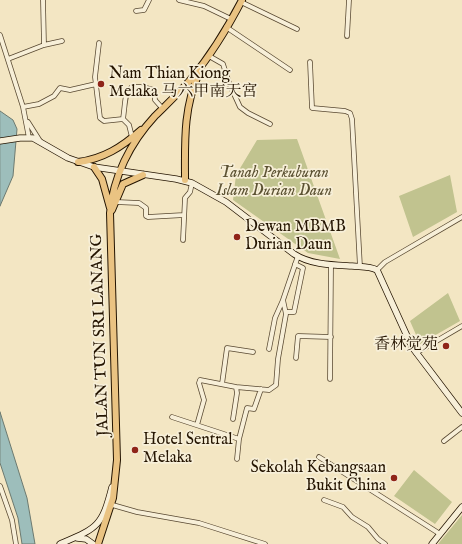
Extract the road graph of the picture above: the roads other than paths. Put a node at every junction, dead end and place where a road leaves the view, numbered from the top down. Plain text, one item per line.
1 (43, 0) edge
2 (149, 0) edge
3 (179, 0) edge
4 (349, 0) edge
5 (241, 1) edge
6 (136, 11) dead end
7 (231, 19) junction
8 (226, 27) junction
9 (297, 30) dead end
10 (0, 35) edge
11 (347, 36) dead end
12 (62, 41) dead end
13 (99, 43) dead end
14 (44, 45) junction
15 (209, 56) junction
16 (8, 59) junction
17 (310, 62) dead end
18 (204, 63) junction
19 (290, 70) dead end
20 (96, 84) junction
21 (24, 107) junction
22 (163, 109) junction
23 (123, 119) junction
24 (27, 120) junction
25 (152, 120) junction
26 (270, 124) dead end
27 (132, 137) junction
28 (29, 138) junction
29 (0, 141) edge
30 (40, 141) junction
31 (78, 162) junction
32 (94, 167) junction
33 (119, 172) junction
34 (143, 175) junction
35 (189, 182) junction
36 (116, 202) junction
37 (110, 211) junction
38 (184, 215) junction
39 (462, 217) edge
40 (182, 240) dead end
41 (298, 256) junction
42 (295, 264) junction
43 (331, 265) junction
44 (360, 267) junction
45 (377, 270) junction
46 (283, 300) junction
47 (286, 312) junction
48 (462, 326) edge
49 (330, 337) junction
50 (269, 349) dead end
51 (253, 352) dead end
52 (416, 352) junction
53 (296, 358) dead end
54 (330, 379) dead end
55 (222, 384) junction
56 (236, 387) junction
57 (262, 390) junction
58 (462, 413) edge
59 (172, 417) dead end
60 (233, 419) dead end
61 (197, 425) junction
62 (462, 427) edge
63 (240, 439) junction
64 (444, 441) dead end
65 (319, 457) dead end
66 (237, 459) dead end
67 (0, 486) edge
68 (324, 500) dead end
69 (110, 502) junction
70 (462, 506) edge
71 (440, 534) junction
72 (77, 538) junction
73 (16, 544) edge
74 (60, 544) edge
75 (93, 544) edge
76 (98, 544) edge
77 (265, 544) edge
78 (385, 544) edge
79 (432, 544) edge

1 - 14 street
2 - 6 street
3 - 7 street
4 - 11 street
5 - 7 main road
5 - 9 street
7 - 8 main road
8 - 15 main road
8 - 19 street
10 - 16 street
12 - 14 street
13 - 20 street
14 - 16 street
15 - 18 main road
15 - 26 street
16 - 21 street
17 - 44 street
18 - 22 main road
18 - 35 main road
20 - 21 street
20 - 23 street
21 - 24 street
22 - 23 street
22 - 25 main road
23 - 27 street
24 - 28 street
24 - 30 street
25 - 27 main road
25 - 33 main road, JALAN TUN SRI LANANG
27 - 31 main road
28 - 29 street
28 - 30 street
30 - 31 street
31 - 32 street
32 - 33 street
32 - 37 main road
33 - 34 street
33 - 37 main road, JALAN TUN SRI LANANG
34 - 35 street
34 - 36 main road
35 - 38 street
35 - 41 street
36 - 37 main road
36 - 38 street
37 - 69 main road, JALAN TUN SRI LANANG
38 - 40 street
39 - 45 street
41 - 42 street
41 - 43 street
42 - 46 street
42 - 47 street
43 - 44 street
43 - 49 street
44 - 45 street
45 - 52 street
46 - 47 street
46 - 50 street
47 - 57 street
48 - 52 street
49 - 53 street
49 - 54 street
51 - 55 street
52 - 58 street
55 - 56 street
55 - 61 street
56 - 57 street
56 - 60 street
57 - 63 street
59 - 61 street
61 - 63 street
62 - 64 street
63 - 66 street
65 - 71 street
67 - 73 street
68 - 78 street
69 - 72 street
69 - 76 main road, JALAN TUN SRI LANANG
69 - 77 street
70 - 71 street
71 - 79 street
72 - 74 street
72 - 75 street

